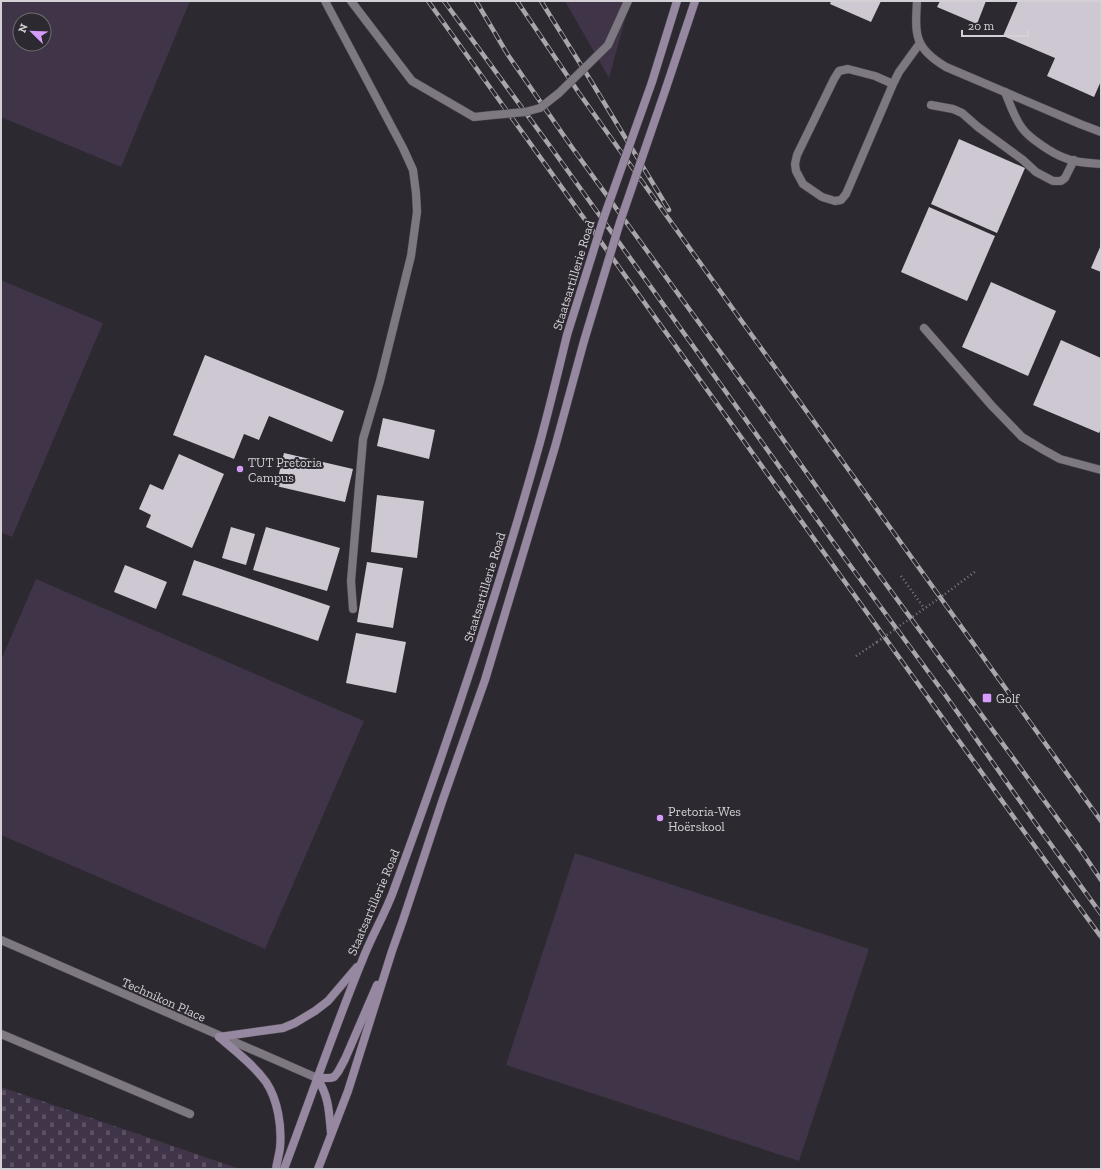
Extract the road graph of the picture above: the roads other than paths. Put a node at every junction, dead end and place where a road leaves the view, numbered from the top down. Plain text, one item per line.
1 (325, 1) edge
2 (351, 1) edge
3 (628, 1) edge
4 (677, 1) edge
5 (695, 1) edge
6 (917, 1) edge
7 (920, 43) junction
8 (893, 84) junction
9 (1005, 92) junction
10 (931, 105) dead end
11 (1101, 132) edge
12 (1074, 160) junction
13 (1101, 164) edge
14 (924, 328) dead end
15 (1101, 470) edge
16 (353, 609) dead end
17 (1, 940) edge
18 (392, 951) junction
19 (362, 959) junction
20 (1, 1034) edge
21 (219, 1036) junction
22 (317, 1078) junction
23 (190, 1114) dead end
24 (332, 1135) junction
25 (276, 1169) edge
26 (284, 1169) edge
27 (318, 1169) edge

1 - 16 street
2 - 3 street, bridge
4 - 19 street, Staatsartillerie Road, bridge
5 - 18 street, bridge
6 - 7 street
7 - 8 street
7 - 9 street
8 - 8 street
9 - 11 street
9 - 12 street
10 - 12 street
12 - 13 street
14 - 15 street
17 - 21 street, Technikon Place
18 - 22 street
18 - 24 street
19 - 21 street
19 - 22 street, Staatsartillerie Road
20 - 23 street
21 - 22 street, Technikon Place
21 - 25 street
22 - 24 street
22 - 26 street, Staatsartillerie Road
24 - 27 street

